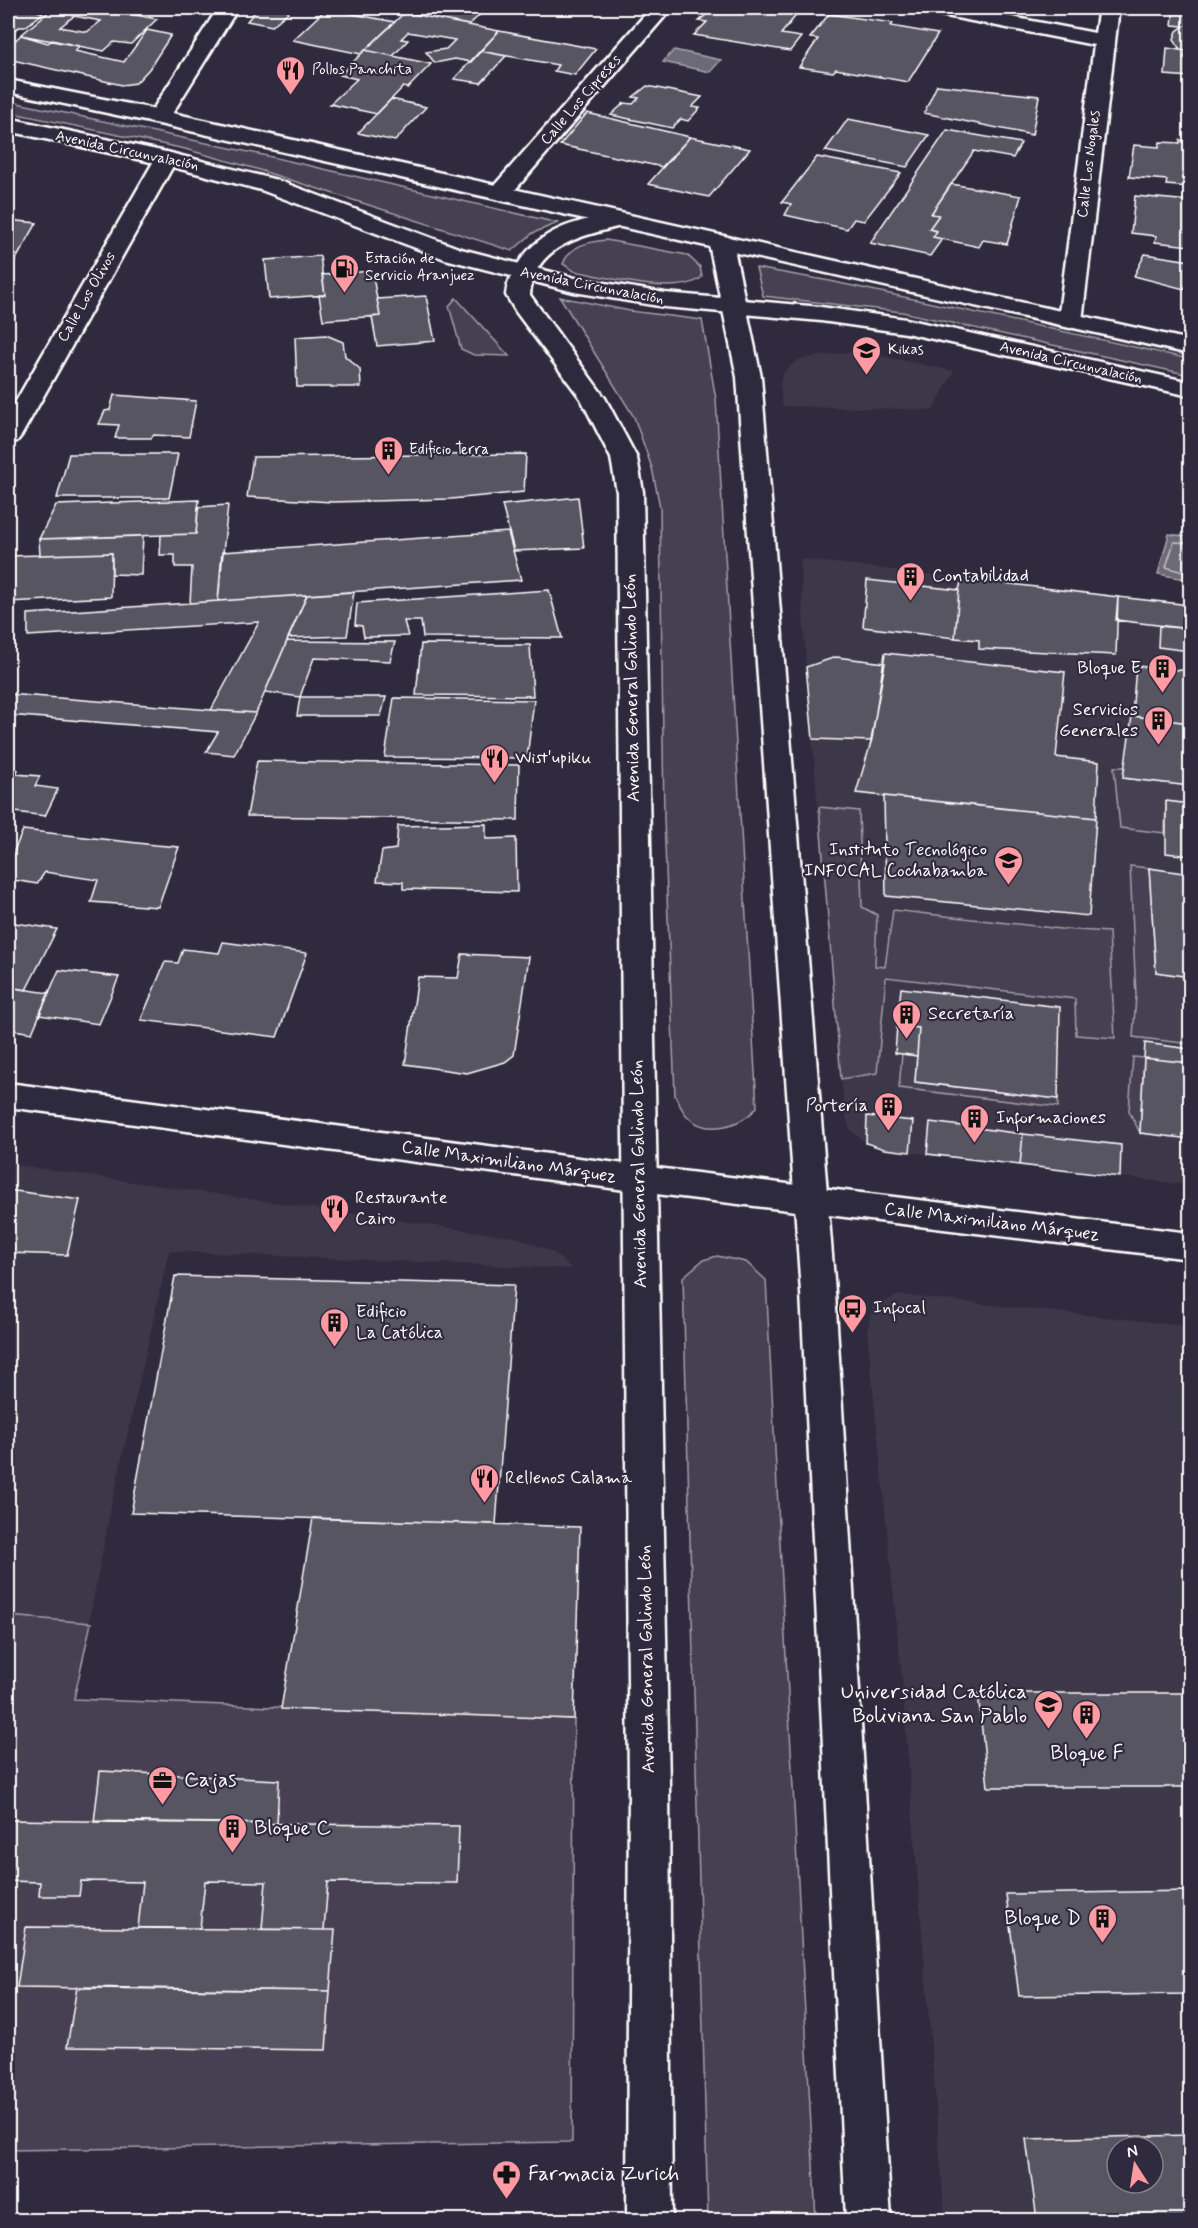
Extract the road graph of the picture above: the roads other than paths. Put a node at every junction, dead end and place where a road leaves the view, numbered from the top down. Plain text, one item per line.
1 (228, 8) edge
2 (662, 8) edge
3 (936, 8) edge
4 (1109, 8) edge
5 (1104, 41) junction
6 (8, 86) edge
7 (159, 117) junction
8 (8, 125) edge
9 (166, 159) junction
10 (500, 193) junction
11 (617, 220) junction
12 (722, 244) junction
13 (523, 273) junction
14 (735, 308) junction
15 (1070, 321) junction
16 (1191, 347) edge
17 (1191, 389) edge
18 (8, 436) edge
19 (8, 1095) edge
20 (639, 1179) junction
21 (810, 1199) junction
22 (1191, 1246) edge
23 (650, 2220) edge
24 (869, 2220) edge

1 - 7 main road
2 - 10 main road, Calle Los Cipreses
3 - 5 main road
4 - 5 main road, Calle Los Nogales
5 - 15 main road, Calle Los Nogales
6 - 7 main road
7 - 10 main road
8 - 9 main road, Avenida Circunvalación
9 - 13 main road, Avenida Circunvalación
9 - 18 main road, Calle Los Olivos
10 - 11 main road
11 - 12 main road
11 - 13 main road
12 - 14 main road
12 - 15 main road
13 - 14 main road, Avenida Circunvalación
13 - 20 main road, Avenida General Galindo León
14 - 17 main road, Avenida Circunvalación
14 - 21 main road
15 - 16 main road
19 - 20 main road, Calle Maximiliano Márquez
20 - 21 main road, Calle Maximiliano Márquez
20 - 23 main road, Avenida General Galindo León
21 - 22 main road, Calle Maximiliano Márquez
21 - 24 main road

